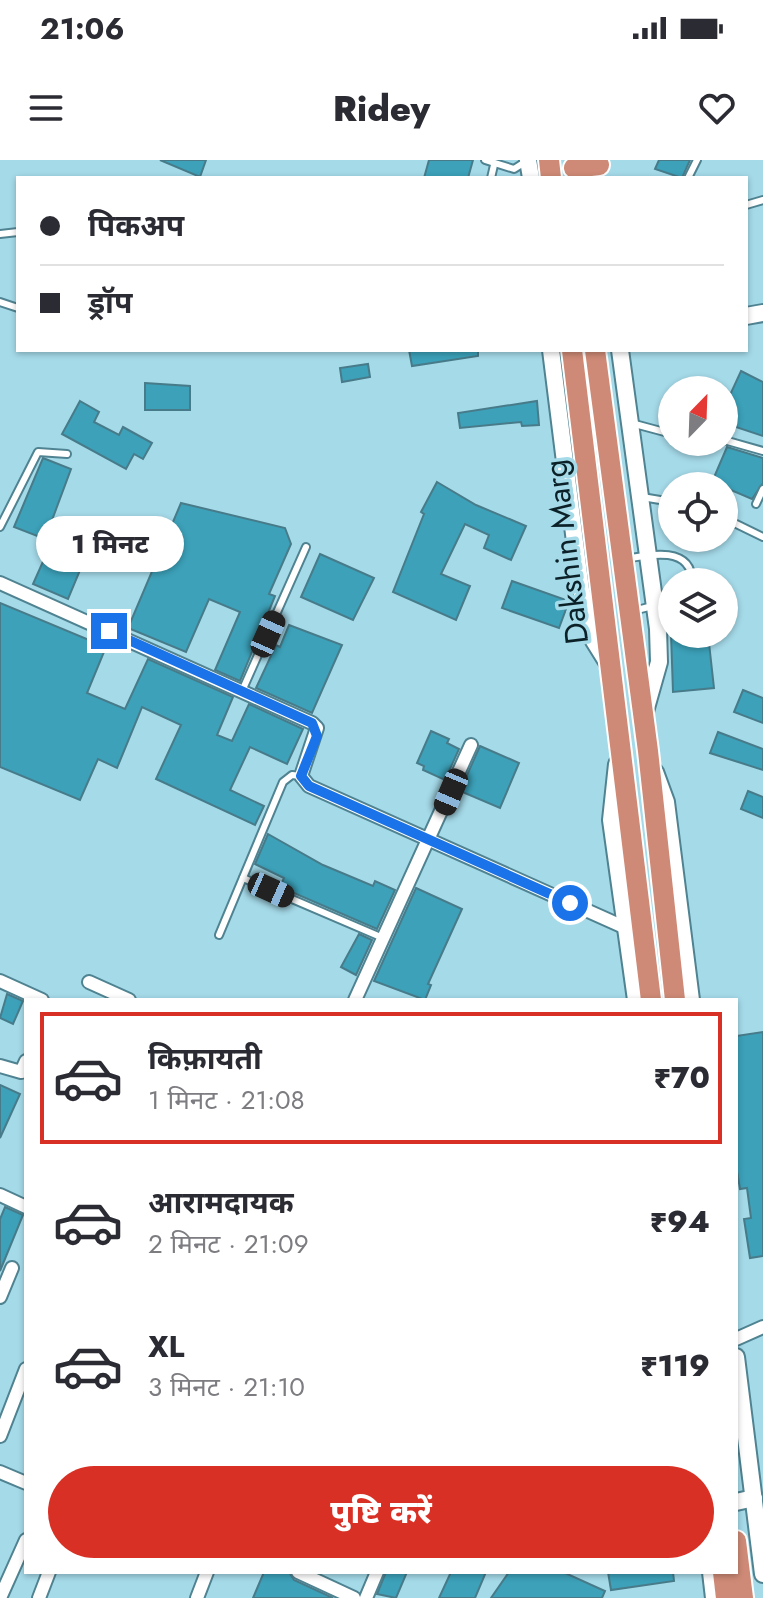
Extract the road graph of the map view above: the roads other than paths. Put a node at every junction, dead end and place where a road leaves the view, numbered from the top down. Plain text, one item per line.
1 (485, 160) edge
2 (528, 160) edge
3 (494, 165) junction
4 (599, 168) edge
5 (574, 169) edge
6 (491, 176) edge
7 (551, 352) edge
8 (572, 352) edge
9 (595, 352) edge
10 (620, 352) edge
11 (627, 423) junction
12 (658, 431) edge
13 (738, 444) edge
14 (763, 451) edge
15 (67, 454) dead end
16 (763, 489) edge
17 (639, 496) junction
18 (658, 499) edge
19 (756, 504) dead end
20 (738, 525) edge
21 (0, 527) edge
22 (763, 537) edge
23 (306, 547) dead end
24 (648, 555) junction
25 (621, 560) junction
26 (691, 568) edge
27 (0, 583) edge
28 (658, 605) edge
29 (655, 606) junction
30 (629, 612) junction
31 (609, 667) junction
32 (242, 691) junction
33 (643, 718) junction
34 (471, 745) dead end
35 (619, 747) junction
36 (648, 751) junction
37 (301, 776) junction
38 (430, 839) junction
39 (243, 878) junction
40 (626, 928) junction
41 (219, 935) dead end
42 (384, 939) junction
43 (0, 981) edge
44 (38, 998) edge
45 (92, 998) edge
46 (125, 998) edge
47 (356, 998) edge
48 (636, 998) edge
49 (651, 998) edge
50 (675, 998) edge
51 (691, 998) edge
52 (24, 1065) edge
53 (0, 1066) edge
54 (0, 1195) edge
55 (24, 1206) edge
56 (12, 1268) dead end
57 (0, 1297) edge
58 (763, 1327) edge
59 (738, 1338) edge
60 (738, 1371) edge
61 (24, 1374) edge
62 (0, 1436) edge
63 (0, 1472) edge
64 (24, 1482) edge
65 (757, 1505) edge
66 (24, 1544) edge
67 (738, 1557) edge
68 (48, 1574) edge
69 (206, 1574) edge
70 (302, 1574) edge
71 (376, 1574) edge
72 (711, 1574) edge
73 (723, 1574) edge
74 (763, 1574) edge
75 (0, 1598) edge
76 (39, 1598) edge
77 (197, 1598) edge
78 (354, 1598) edge
79 (366, 1598) edge
80 (714, 1598) edge
81 (726, 1598) edge
82 (743, 1598) edge

1 - 3 lane
2 - 3 lane
3 - 6 lane
4 - 5 highway
7 - 31 street
8 - 31 highway, Dakshin Marg
9 - 25 highway, Dakshin Marg
10 - 11 street
11 - 12 lane
11 - 17 street
13 - 14 lane
15 - 21 lane
16 - 19 lane
17 - 18 lane
17 - 24 street
20 - 22 lane
23 - 32 lane
24 - 25 lane
24 - 26 lane
24 - 29 street
25 - 30 highway, Dakshin Marg
27 - 32 street
28 - 29 lane
29 - 30 lane
29 - 33 street
30 - 33 highway, Dakshin Marg
31 - 35 highway, Dakshin Marg
32 - 37 street
33 - 36 highway, Dakshin Marg
34 - 38 street
35 - 40 street, Dakshin Marg
35 - 49 highway, Dakshin Marg
36 - 50 highway, Dakshin Marg
36 - 51 street, Dakshin Marg
37 - 38 street
37 - 39 lane
38 - 40 street
38 - 42 street
39 - 41 lane
39 - 42 lane
40 - 48 street, Dakshin Marg
42 - 47 street
43 - 44 street
45 - 46 street
52 - 53 street
54 - 55 street
56 - 57 street
58 - 59 street
60 - 65 street
61 - 62 street
63 - 64 street
65 - 74 street
66 - 75 street
67 - 82 highway
68 - 76 street
69 - 77 street
70 - 78 street
71 - 79 street
72 - 80 street
73 - 81 highway

